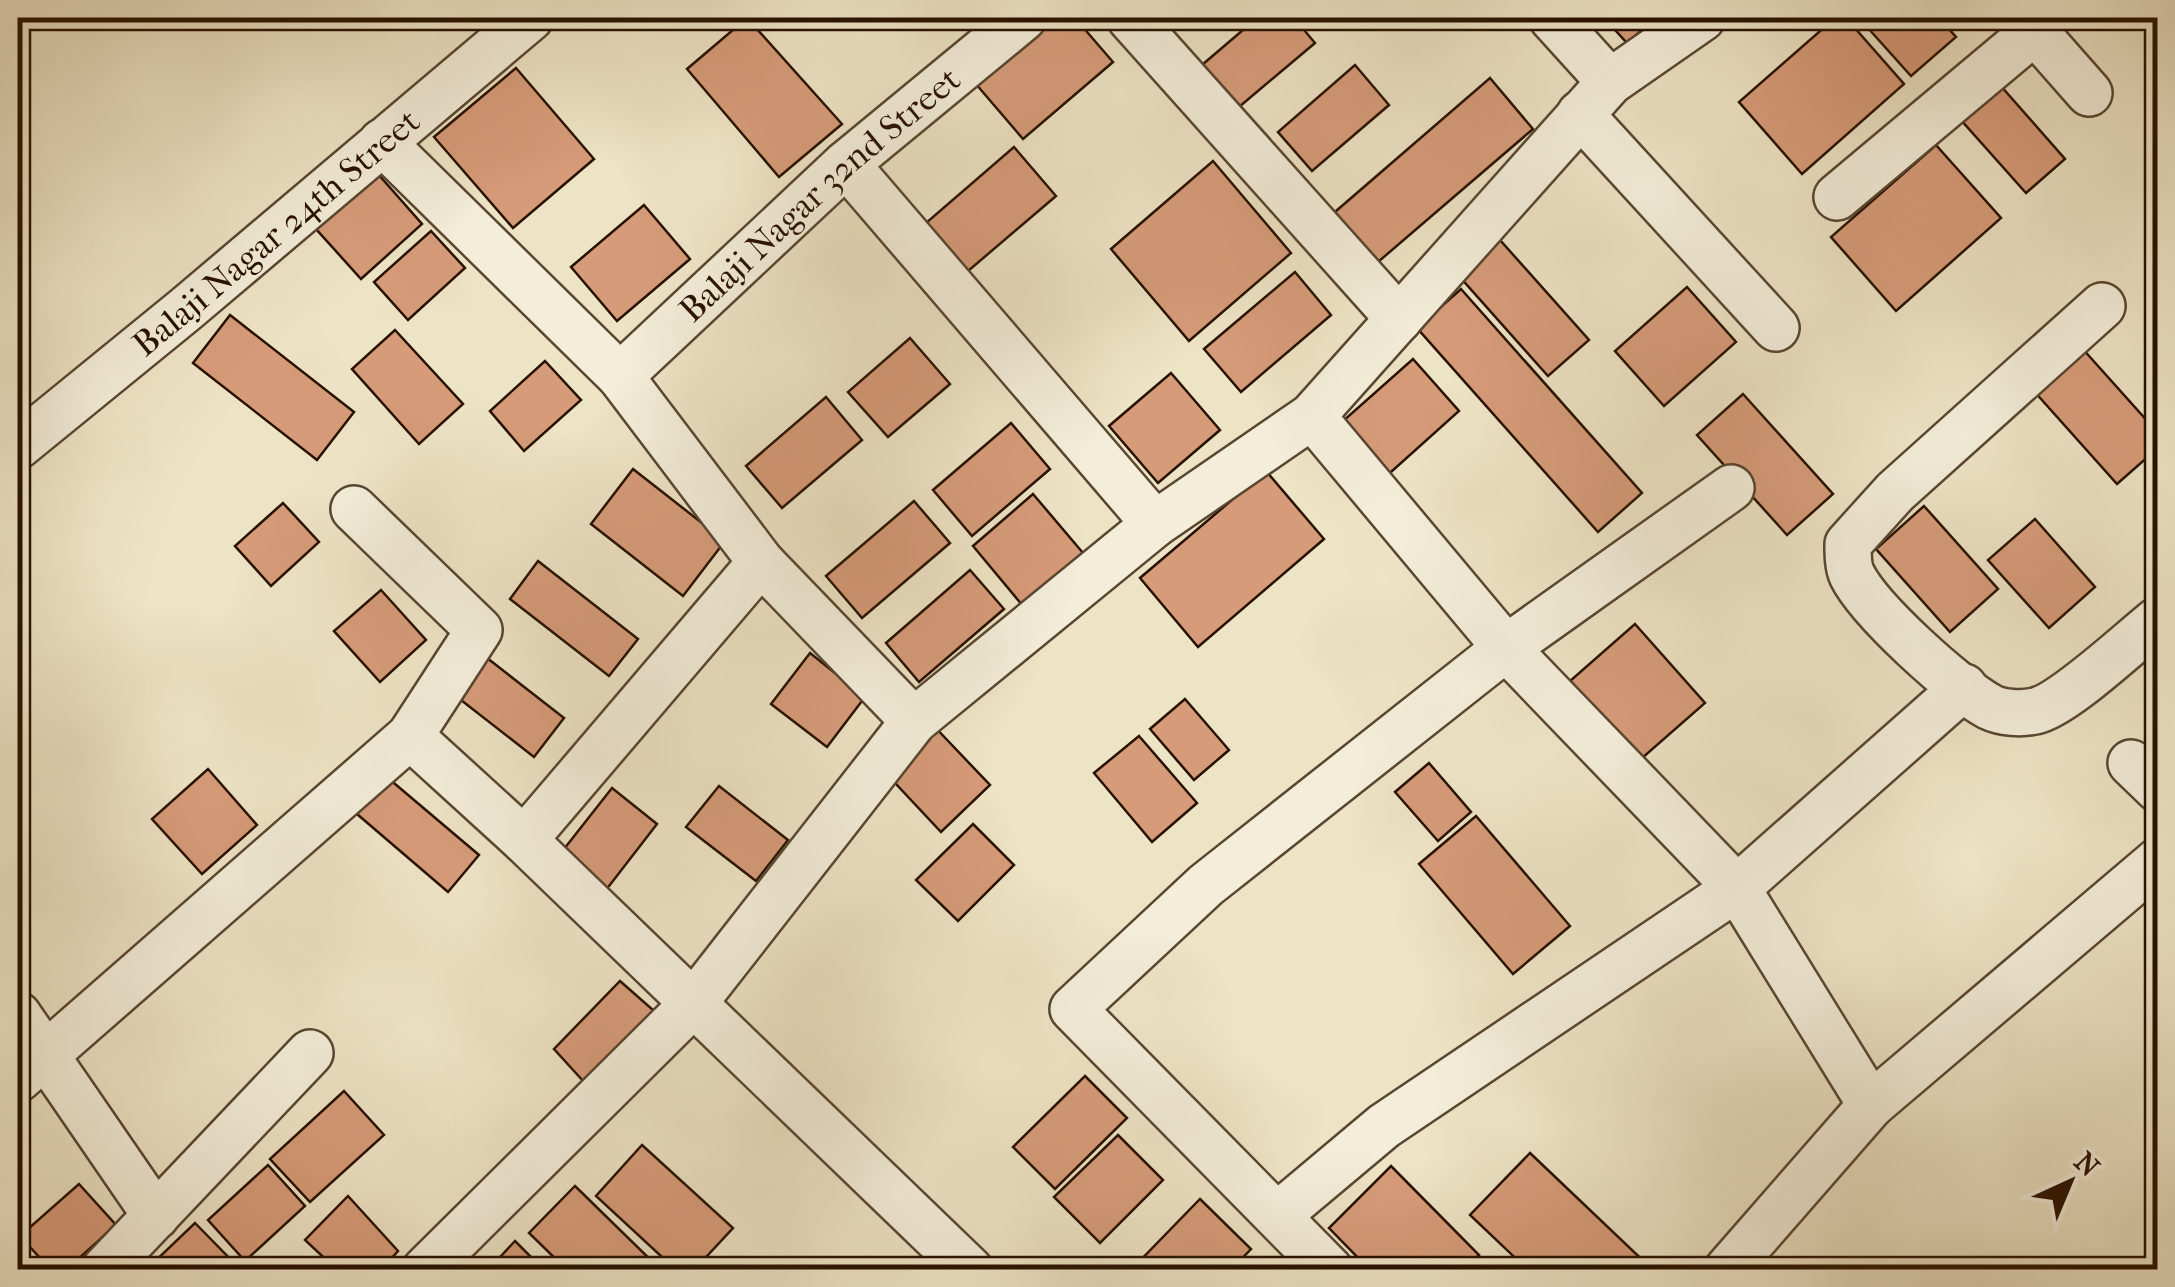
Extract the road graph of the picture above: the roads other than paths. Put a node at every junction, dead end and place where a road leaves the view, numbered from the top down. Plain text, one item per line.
1 (530, 18) edge
2 (1023, 18) edge
3 (1130, 18) edge
4 (1552, 18) edge
5 (1702, 18) edge
6 (2029, 24) edge
7 (2089, 93) dead end
8 (1595, 98) junction
9 (382, 142) junction
10 (846, 164) junction
11 (1837, 197) dead end
12 (2102, 306) dead end
13 (1399, 320) junction
14 (1776, 328) dead end
15 (620, 376) junction
16 (1312, 416) junction
17 (18, 446) edge
18 (1730, 488) dead end
19 (354, 510) dead end
20 (1155, 524) junction
21 (761, 562) junction
22 (2158, 620) edge
23 (1506, 648) junction
24 (1964, 687) junction
25 (914, 721) junction
26 (410, 736) junction
27 (524, 840) junction
28 (2158, 861) edge
29 (1736, 888) junction
30 (692, 1004) junction
31 (18, 1015) edge
32 (310, 1052) dead end
33 (32, 1066) edge
34 (1871, 1104) junction
35 (1278, 1215) junction
36 (156, 1216) junction
37 (961, 1267) edge
38 (104, 1270) edge
39 (425, 1270) edge
40 (1330, 1270) edge
41 (1727, 1270) edge

1 - 9 street, Balaji Nagar 24th Street
2 - 10 street, Balaji Nagar 32nd Street
3 - 13 street
4 - 8 street
5 - 8 street
6 - 7 street
6 - 11 street
8 - 13 street
8 - 14 street
9 - 15 street
9 - 17 street, Balaji Nagar 24th Street
10 - 15 street, Balaji Nagar 32nd Street
10 - 20 street
12 - 24 street
13 - 16 street
15 - 21 street
16 - 20 street
16 - 23 street
18 - 23 street
19 - 26 street
20 - 25 street
21 - 25 street
21 - 27 street
22 - 24 street
23 - 29 street
23 - 35 street
24 - 29 street
25 - 30 street
26 - 27 street
26 - 33 street
27 - 30 street
28 - 34 street
29 - 34 street
29 - 35 street
30 - 37 street
30 - 39 street
31 - 33 street
32 - 36 street
33 - 36 street
34 - 41 street
35 - 40 street
36 - 38 street

